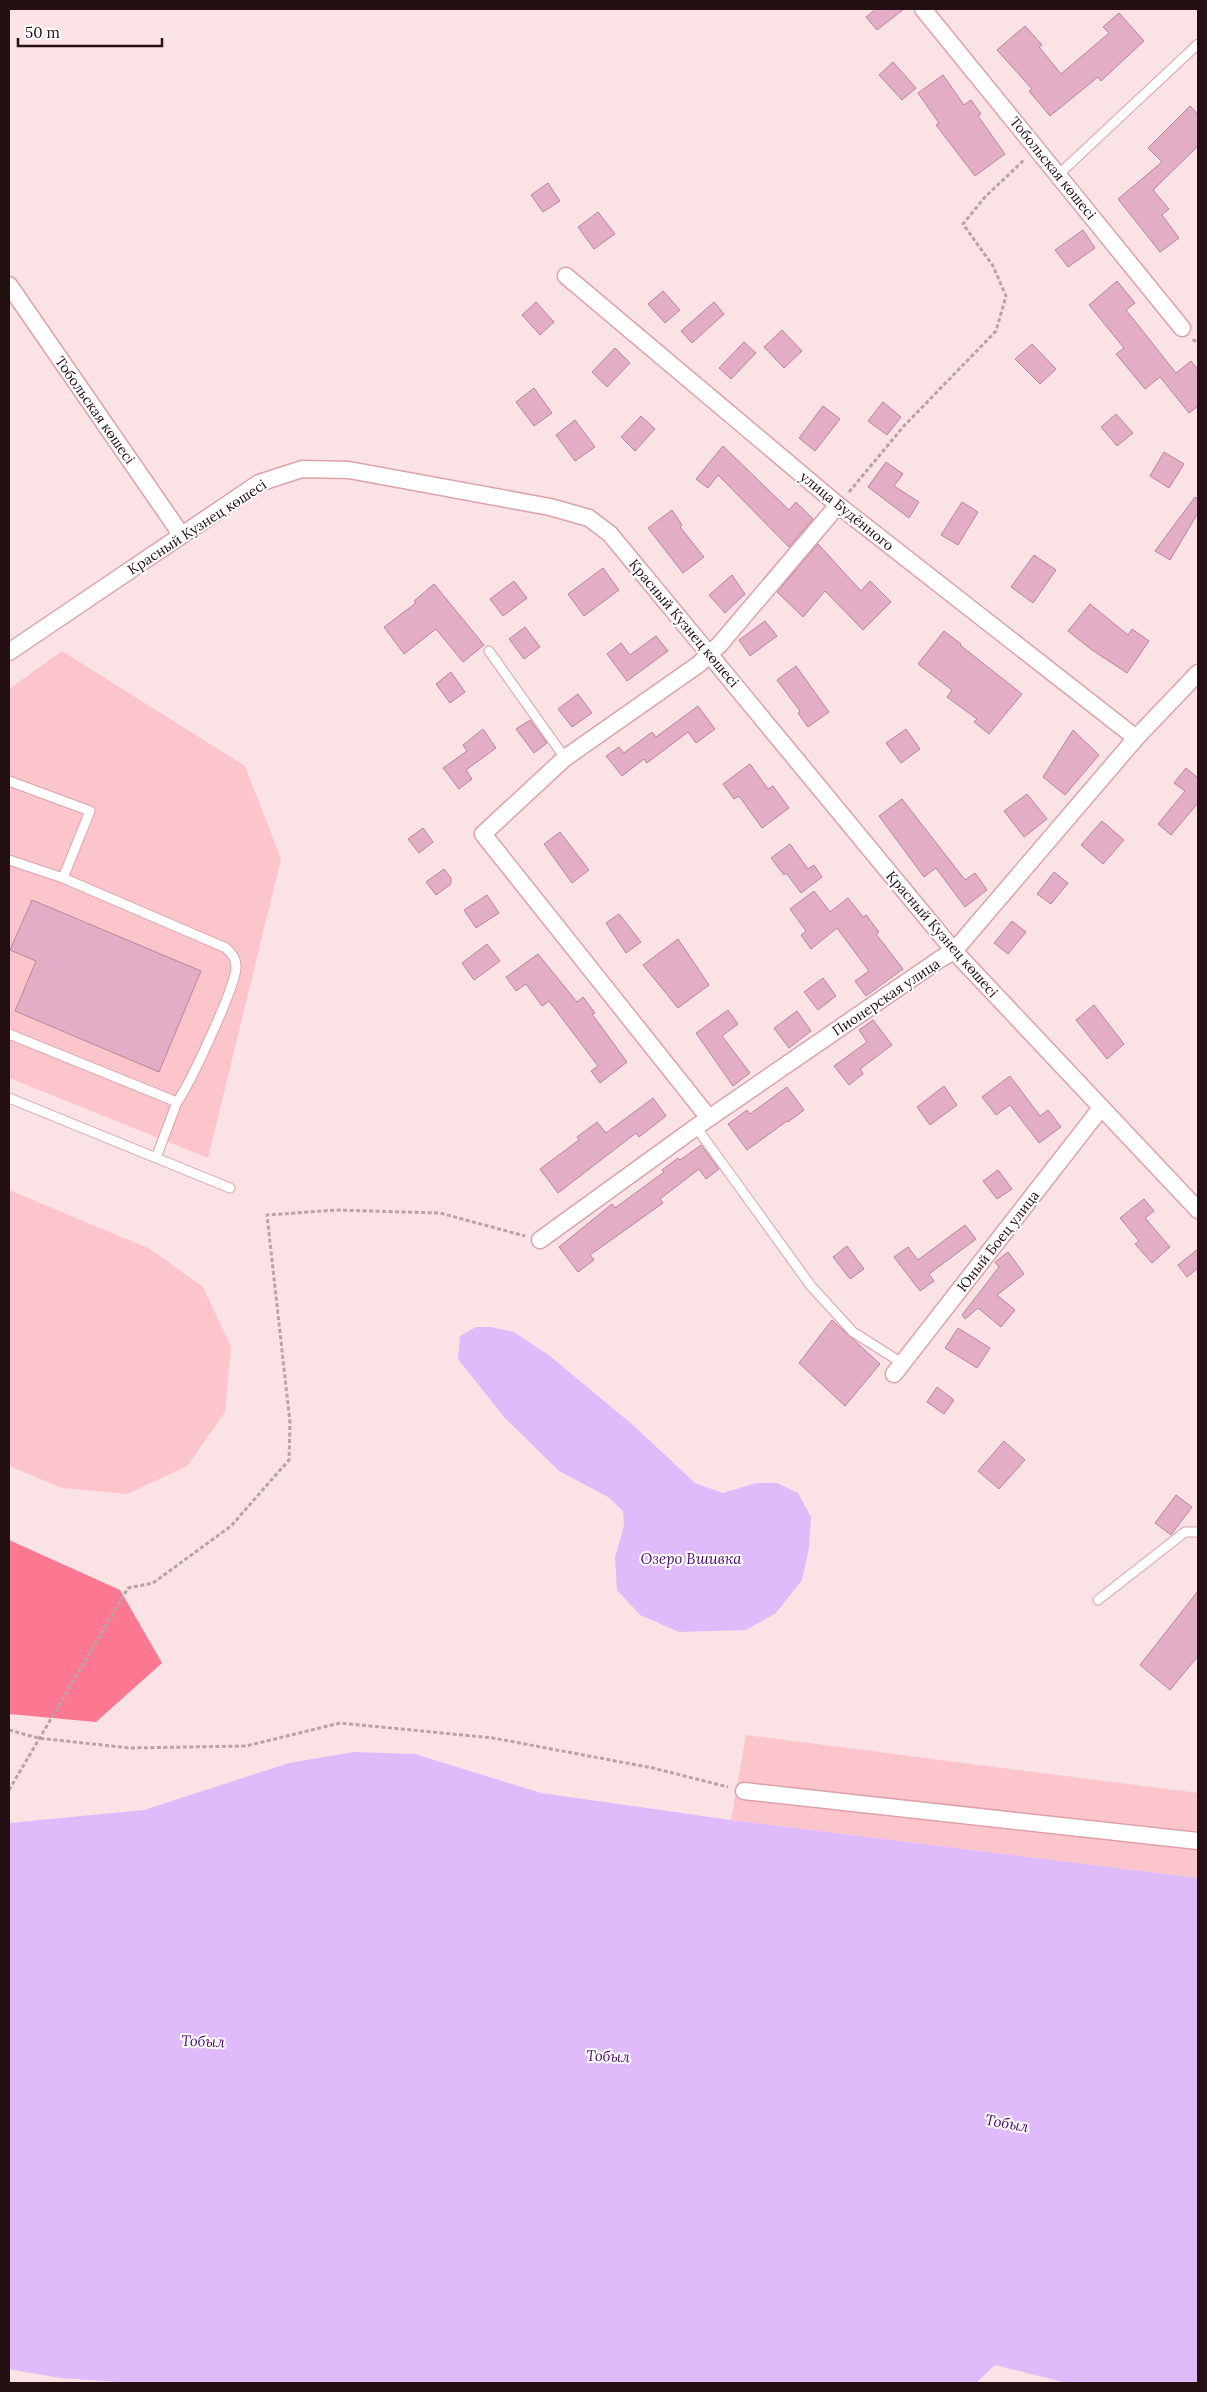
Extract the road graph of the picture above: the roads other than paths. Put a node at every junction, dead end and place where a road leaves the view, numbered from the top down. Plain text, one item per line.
1 (924, 9) edge
2 (1198, 44) edge
3 (1058, 175) junction
4 (566, 276) dead end
5 (9, 285) edge
6 (1182, 328) dead end
7 (838, 505) junction
8 (180, 536) junction
9 (489, 651) dead end
10 (9, 652) edge
11 (711, 654) junction
12 (1198, 673) edge
13 (1136, 738) junction
14 (565, 758) junction
15 (9, 781) edge
16 (9, 860) edge
17 (63, 878) junction
18 (954, 952) junction
19 (9, 1034) edge
20 (9, 1098) edge
21 (177, 1102) junction
22 (1101, 1108) junction
23 (702, 1122) junction
24 (156, 1158) junction
25 (230, 1188) dead end
26 (1192, 1192) edge
27 (1198, 1210) edge
28 (540, 1240) road end
29 (898, 1368) joint
30 (1198, 1532) edge
31 (1098, 1600) dead end
32 (744, 1792) road end
33 (1198, 1840) edge

1 - 3 street, Тобольская көшесі
2 - 3 lane
3 - 6 street, Тобольская көшесі
4 - 7 street, улица Будённого
5 - 8 street, Тобольская көшесі
7 - 11 street
7 - 13 street, улица Будённого
8 - 10 street, Красный Кузнец көшесі
8 - 11 street, Красный Кузнец көшесі
9 - 14 lane
11 - 14 street
11 - 18 street, Красный Кузнец көшесі
12 - 13 street, Пионерская улица
13 - 18 street, Пионерская улица
14 - 23 street
15 - 17 lane
16 - 17 lane
17 - 21 lane
18 - 22 street, Красный Кузнец көшесі
18 - 23 street, Пионерская улица
19 - 21 lane
20 - 24 lane
21 - 24 lane
22 - 26 street, Красный Кузнец көшесі
22 - 29 street, Юный Боец улица
23 - 28 street, Пионерская улица
23 - 29 lane
24 - 25 lane
26 - 27 street, Красный Кузнец көшесі
30 - 31 lane
32 - 33 street

